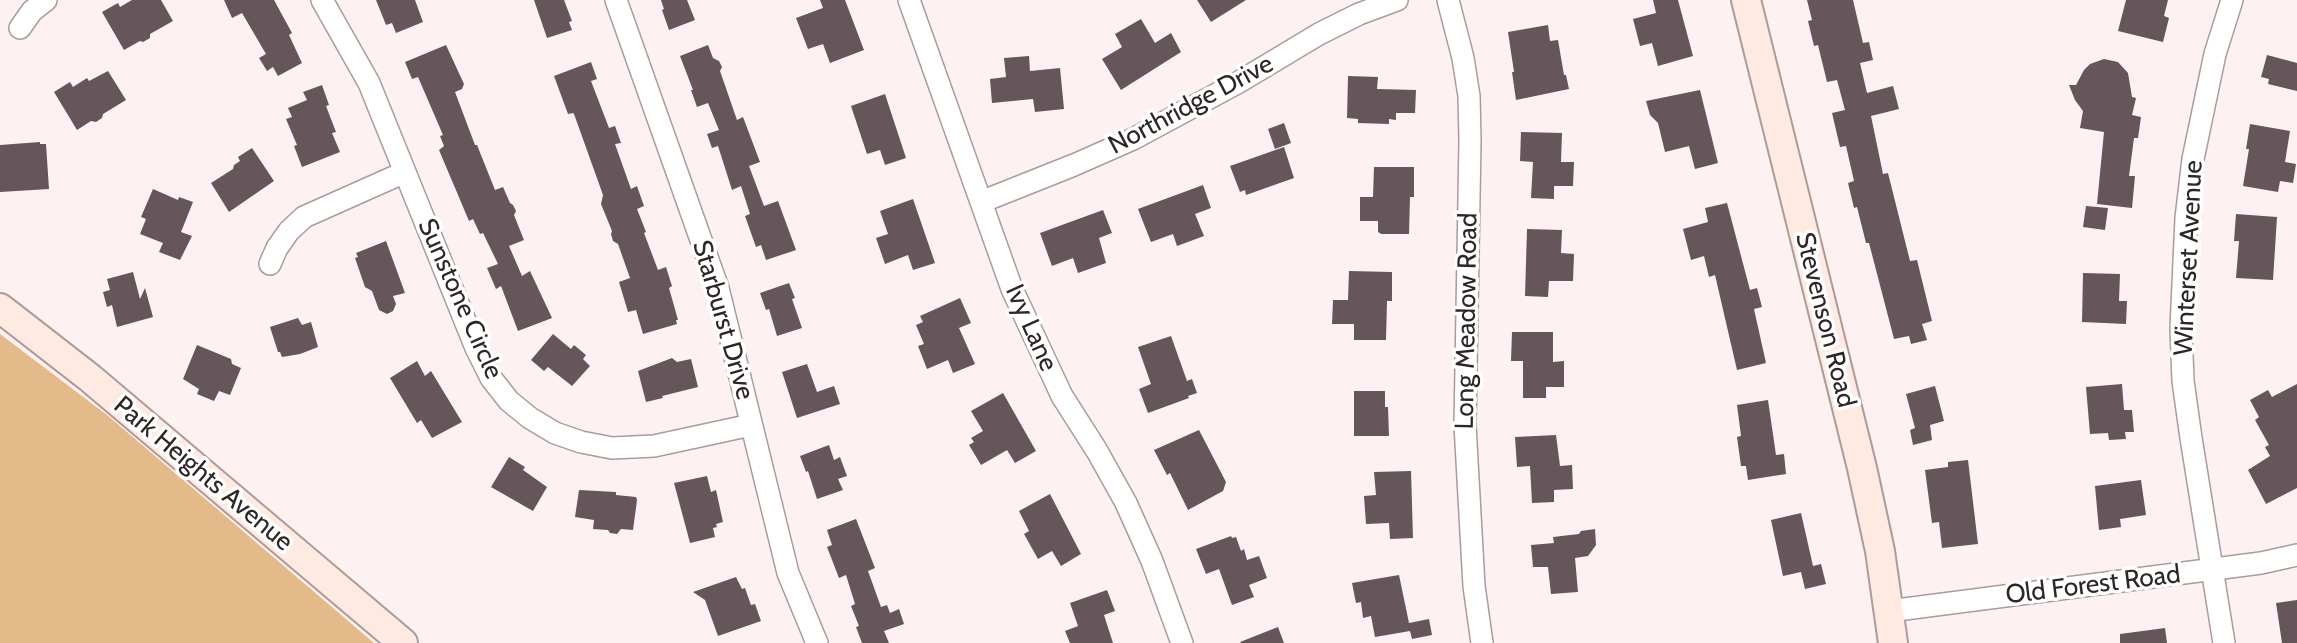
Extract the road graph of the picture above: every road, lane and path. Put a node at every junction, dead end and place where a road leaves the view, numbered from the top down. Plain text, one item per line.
1 (46, 0) edge
2 (322, 0) edge
3 (616, 0) edge
4 (909, 0) edge
5 (1397, 0) edge
6 (1448, 0) edge
7 (1746, 0) edge
8 (2232, 0) edge
9 (20, 28) dead end
10 (405, 172) junction
11 (981, 202) junction
12 (270, 264) dead end
13 (0, 308) edge
14 (751, 425) junction
15 (2297, 555) edge
16 (2212, 570) junction
17 (1889, 611) junction
18 (403, 643) edge
19 (817, 643) edge
20 (1182, 643) edge
21 (1482, 643) edge
22 (1893, 643) edge
23 (2224, 643) edge

1 - 9 street
2 - 10 street, Sunstone Circle
3 - 14 street, Starburst Drive
4 - 11 street, Ivy Lane
5 - 11 street, Northridge Drive
6 - 21 street, Long Meadow Road
7 - 17 main road, Stevenson Road
8 - 16 street, Winterset Avenue
10 - 12 street
10 - 14 street, Sunstone Circle
11 - 20 street, Ivy Lane
13 - 18 main road, Park Heights Avenue
14 - 19 street, Starburst Drive
15 - 16 street, Old Forest Road
16 - 17 street, Old Forest Road
16 - 23 street, Winterset Avenue
17 - 22 main road, Stevenson Road

